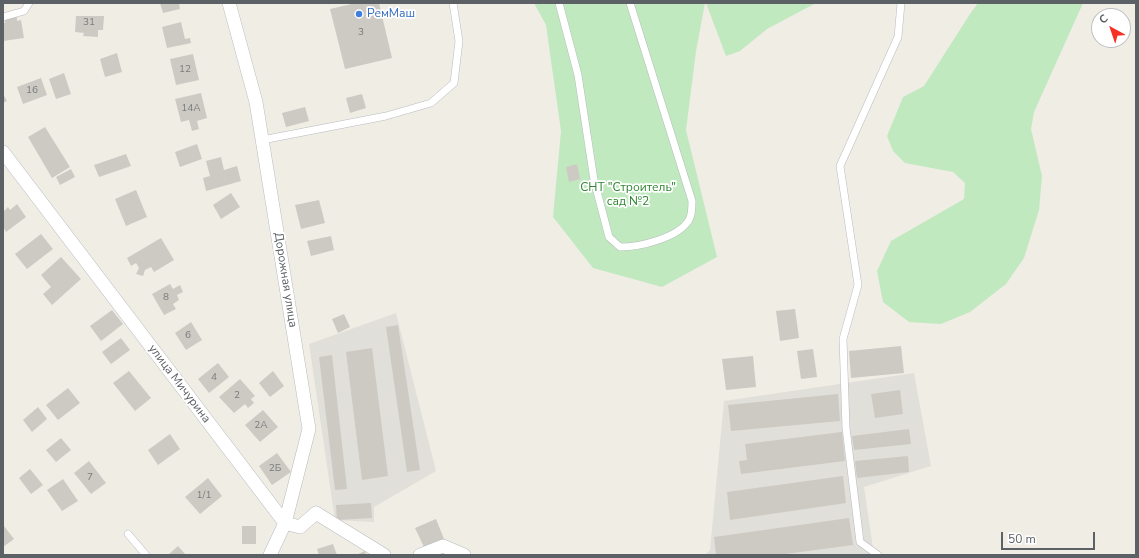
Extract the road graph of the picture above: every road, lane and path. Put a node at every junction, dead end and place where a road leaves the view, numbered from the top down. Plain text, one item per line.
1 (29, 3) edge
2 (229, 3) edge
3 (453, 3) edge
4 (559, 3) edge
5 (630, 3) edge
6 (901, 3) edge
7 (3, 17) edge
8 (262, 140) junction
9 (3, 152) edge
10 (285, 523) junction
11 (128, 534) dead end
12 (146, 555) edge
13 (270, 555) edge
14 (384, 555) edge
15 (420, 555) edge
16 (464, 555) edge
17 (878, 555) edge

1 - 7 lane
2 - 8 street, Дорожная улица
3 - 8 lane
4 - 5 lane
6 - 17 lane
8 - 10 street, Дорожная улица
9 - 10 street, улица Мичурина
10 - 13 street, Дорожная улица
10 - 14 street
11 - 12 lane
15 - 16 street

